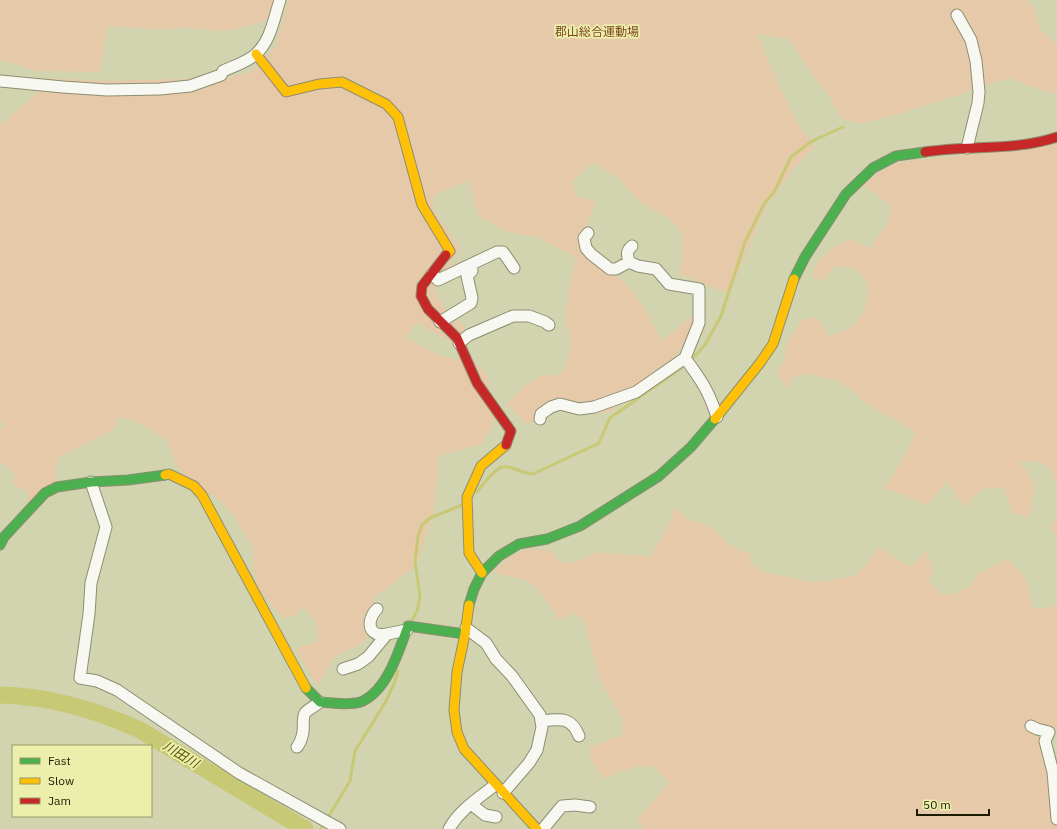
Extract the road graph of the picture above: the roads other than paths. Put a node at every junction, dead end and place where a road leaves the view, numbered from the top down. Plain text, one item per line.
1 (280, 0) edge
2 (957, 15) dead end
3 (256, 54) junction
4 (0, 81) edge
5 (1057, 137) edge
6 (967, 148) junction
7 (588, 233) dead end
8 (632, 246) dead end
9 (629, 262) junction
10 (514, 268) dead end
11 (472, 271) dead end
12 (432, 274) junction
13 (440, 322) junction
14 (548, 325) dead end
15 (459, 343) junction
16 (685, 358) junction
17 (717, 417) junction
18 (540, 419) dead end
19 (91, 482) junction
20 (0, 545) edge
21 (482, 573) junction
22 (377, 609) dead end
23 (407, 630) junction
24 (465, 631) junction
25 (387, 634) junction
26 (343, 669) dead end
27 (320, 702) junction
28 (541, 721) junction
29 (1031, 726) dead end
30 (1053, 731) edge
31 (579, 736) dead end
32 (296, 747) dead end
33 (1055, 771) edge
34 (499, 789) junction
35 (471, 804) junction
36 (590, 807) dead end
37 (496, 817) dead end
38 (1057, 819) edge
39 (340, 829) edge
40 (449, 829) edge
41 (537, 829) edge
42 (543, 829) edge

1 - 3 street
2 - 6 street
3 - 4 street
3 - 12 street
5 - 6 street
6 - 17 street
7 - 9 street
8 - 9 street
9 - 16 street
10 - 12 street
11 - 13 street
12 - 13 street
13 - 15 street
14 - 15 street
15 - 21 street
16 - 17 street
16 - 18 street
17 - 21 street
19 - 20 street
19 - 27 street
19 - 39 street
21 - 24 street
22 - 25 street
23 - 24 street
23 - 25 street
23 - 27 street
24 - 28 street
24 - 34 street
25 - 26 street
27 - 32 street
28 - 31 street
28 - 34 street
29 - 30 street
30 - 33 street
33 - 38 street
34 - 35 street
34 - 41 street
35 - 37 street
35 - 40 street
36 - 42 street

